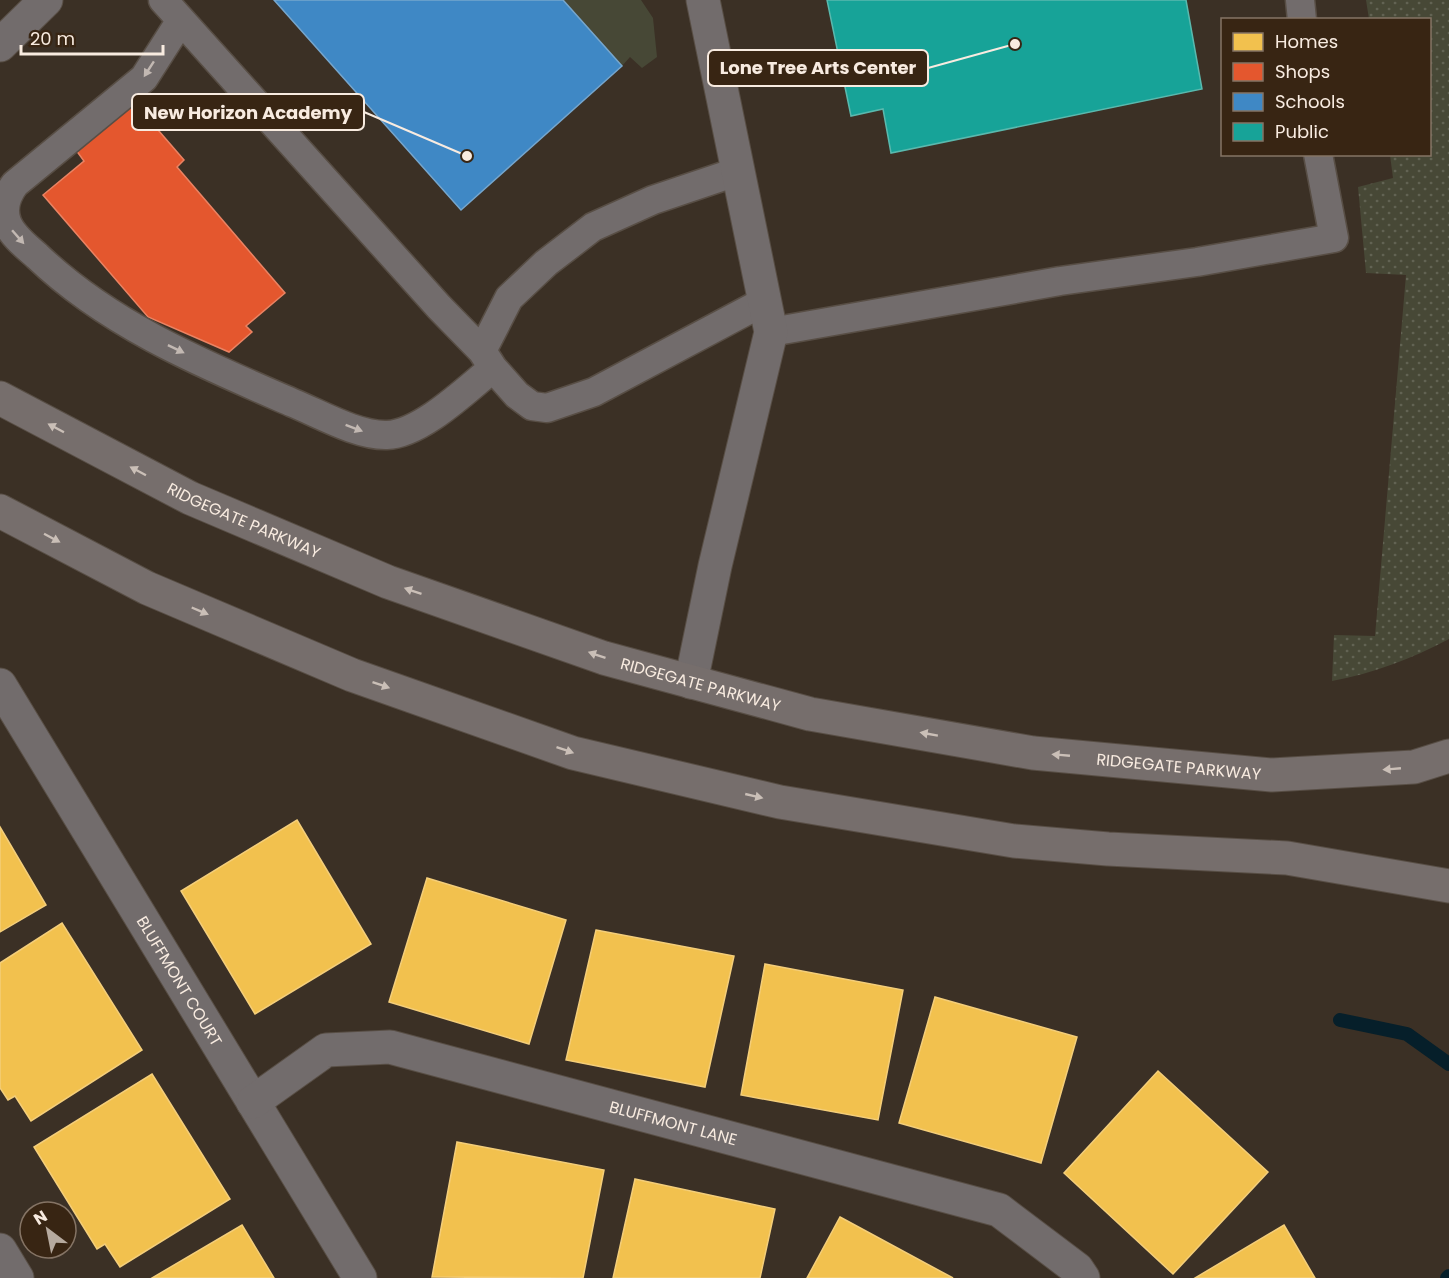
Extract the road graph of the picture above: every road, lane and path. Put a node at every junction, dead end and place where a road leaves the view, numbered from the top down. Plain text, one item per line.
1 (46, 0) edge
2 (703, 0) edge
3 (1300, 0) edge
4 (172, 10) edge
5 (1302, 18) edge
6 (0, 45) edge
7 (1318, 156) edge
8 (739, 171) junction
9 (768, 316) junction
10 (488, 359) junction
11 (0, 398) edge
12 (0, 511) edge
13 (691, 682) junction
14 (0, 685) edge
15 (1449, 756) edge
16 (1449, 886) edge
17 (253, 1102) junction
18 (0, 1250) edge
19 (17, 1278) edge
20 (360, 1278) edge
21 (1083, 1278) edge

1 - 6 street
2 - 8 street
3 - 5 lane
4 - 10 lane
4 -> 10 lane
7 - 9 lane
8 - 9 street
8 - 10 lane
9 - 10 lane
9 - 13 street
13 -> 11 main road, RIDGEGATE PARKWAY
12 -> 16 main road
15 -> 13 main road, RIDGEGATE PARKWAY
14 - 17 street, BLUFFMONT COURT
17 - 20 street, BLUFFMONT COURT
17 - 21 street, BLUFFMONT LANE
18 - 19 street

